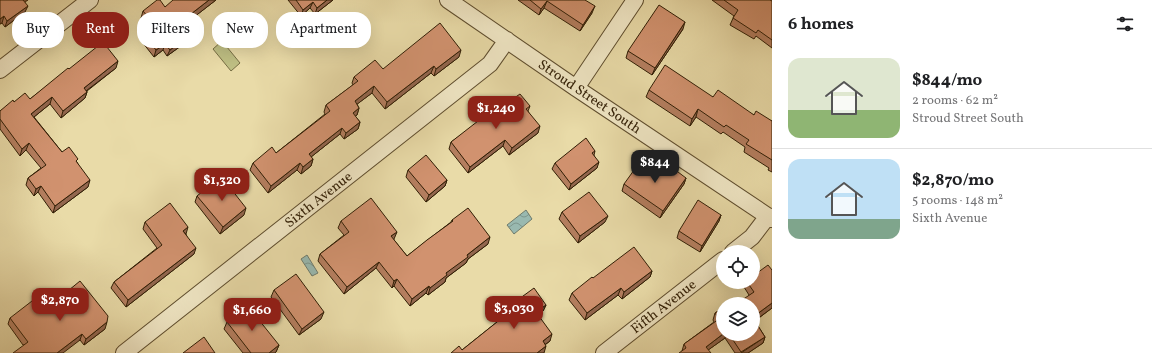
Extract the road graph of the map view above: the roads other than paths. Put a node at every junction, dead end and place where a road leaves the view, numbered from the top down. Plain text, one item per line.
1 (90, 0) edge
2 (448, 0) edge
3 (635, 0) edge
4 (507, 40) junction
5 (0, 70) edge
6 (576, 88) junction
7 (770, 217) edge
8 (742, 245) edge
9 (716, 265) edge
10 (124, 353) edge
11 (604, 353) edge

1 - 5 street
2 - 4 street, Stroud Street South
3 - 6 street
4 - 6 street, Stroud Street South
4 - 10 street, Sixth Avenue
6 - 7 street, Stroud Street South
7 - 8 street
9 - 11 street, Fifth Avenue

